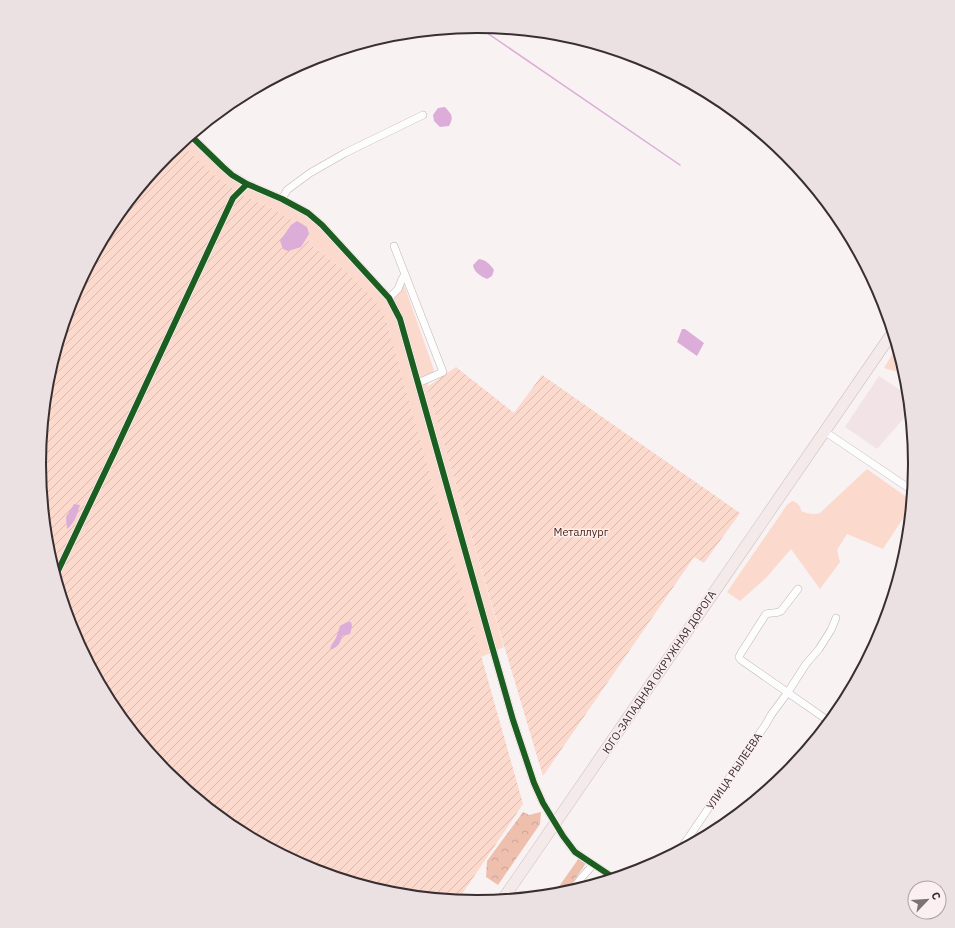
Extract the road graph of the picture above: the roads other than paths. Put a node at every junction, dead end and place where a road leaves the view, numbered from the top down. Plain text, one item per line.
1 (423, 115) dead end
2 (194, 139) edge
3 (246, 184) junction
4 (282, 198) junction
5 (394, 246) dead end
6 (405, 274) junction
7 (389, 298) junction
8 (890, 337) edge
9 (418, 383) junction
10 (824, 431) junction
11 (908, 488) edge
12 (59, 567) edge
13 (798, 589) dead end
14 (836, 618) dead end
15 (788, 692) junction
16 (825, 718) edge
17 (555, 823) junction
18 (686, 841) edge
19 (592, 864) junction
20 (608, 874) edge
21 (578, 883) edge
22 (507, 894) edge

1 - 4 street
2 - 3 street
3 - 4 street
3 - 12 street
4 - 7 street
5 - 6 street
6 - 7 street
6 - 9 street
7 - 9 street
8 - 10 highway
9 - 17 street
10 - 11 street
10 - 17 highway, ЮГО-ЗАПАДНАЯ ОКРУЖНАЯ ДОРОГА
13 - 15 street
14 - 15 street, УЛИЦА РЫЛЕЕВА
15 - 16 street
15 - 18 street, УЛИЦА РЫЛЕЕВА
17 - 19 street
17 - 22 highway, ЮГО-ЗАПАДНАЯ ОКРУЖНАЯ ДОРОГА
19 - 20 street
19 - 21 street

